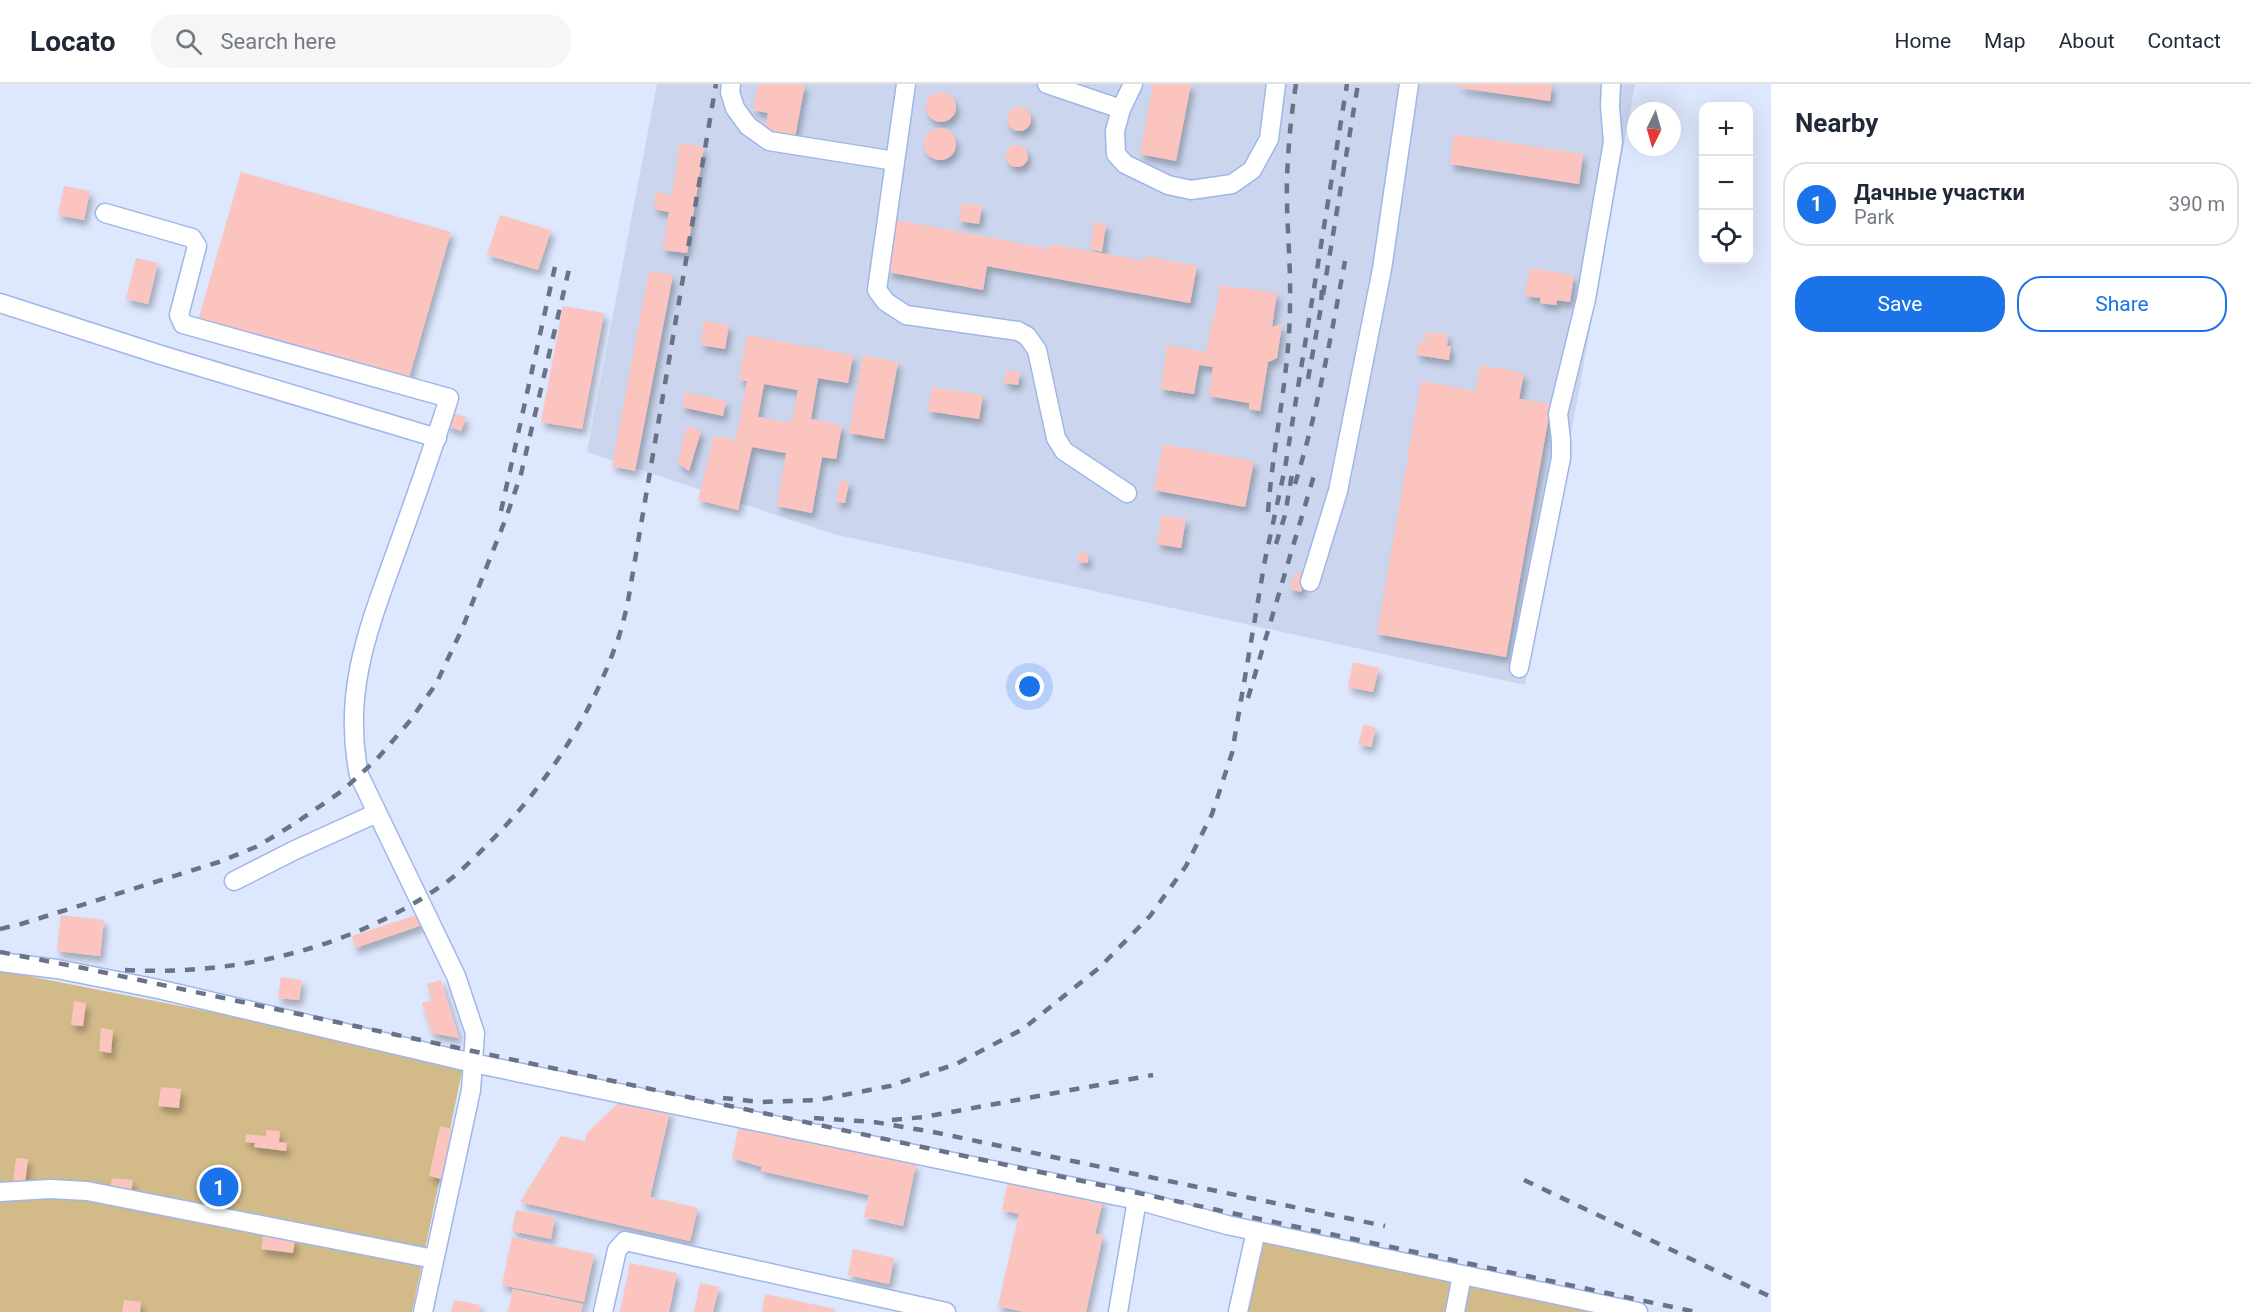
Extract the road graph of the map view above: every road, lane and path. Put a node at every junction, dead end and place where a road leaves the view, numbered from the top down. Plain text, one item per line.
1 (731, 84) edge
2 (906, 84) edge
3 (1047, 84) edge
4 (1133, 84) edge
5 (1276, 84) edge
6 (1409, 84) edge
7 (1611, 84) edge
8 (1121, 109) junction
9 (895, 161) junction
10 (105, 213) dead end
11 (0, 303) edge
12 (437, 438) junction
13 (1127, 494) dead end
14 (1310, 582) dead end
15 (1519, 668) dead end
16 (377, 813) junction
17 (234, 881) dead end
18 (0, 962) edge
19 (473, 1063) junction
20 (0, 1192) edge
21 (1137, 1200) junction
22 (1256, 1230) junction
23 (435, 1259) junction
24 (1462, 1275) junction
25 (423, 1312) edge
26 (603, 1312) edge
27 (946, 1312) edge
28 (1118, 1312) edge
29 (1238, 1312) edge
30 (1455, 1312) edge
31 (1638, 1312) edge

1 - 9 lane
2 - 9 lane
3 - 8 lane
4 - 8 lane
5 - 8 lane
6 - 14 lane
7 - 15 lane
9 - 13 lane
10 - 12 lane
11 - 12 lane
12 - 16 lane
16 - 17 lane
16 - 19 lane
18 - 19 lane
19 - 21 lane
19 - 23 lane
20 - 23 lane
21 - 22 lane
21 - 28 lane
22 - 24 lane
22 - 29 lane
23 - 25 lane
24 - 30 lane
24 - 31 lane
26 - 27 lane

